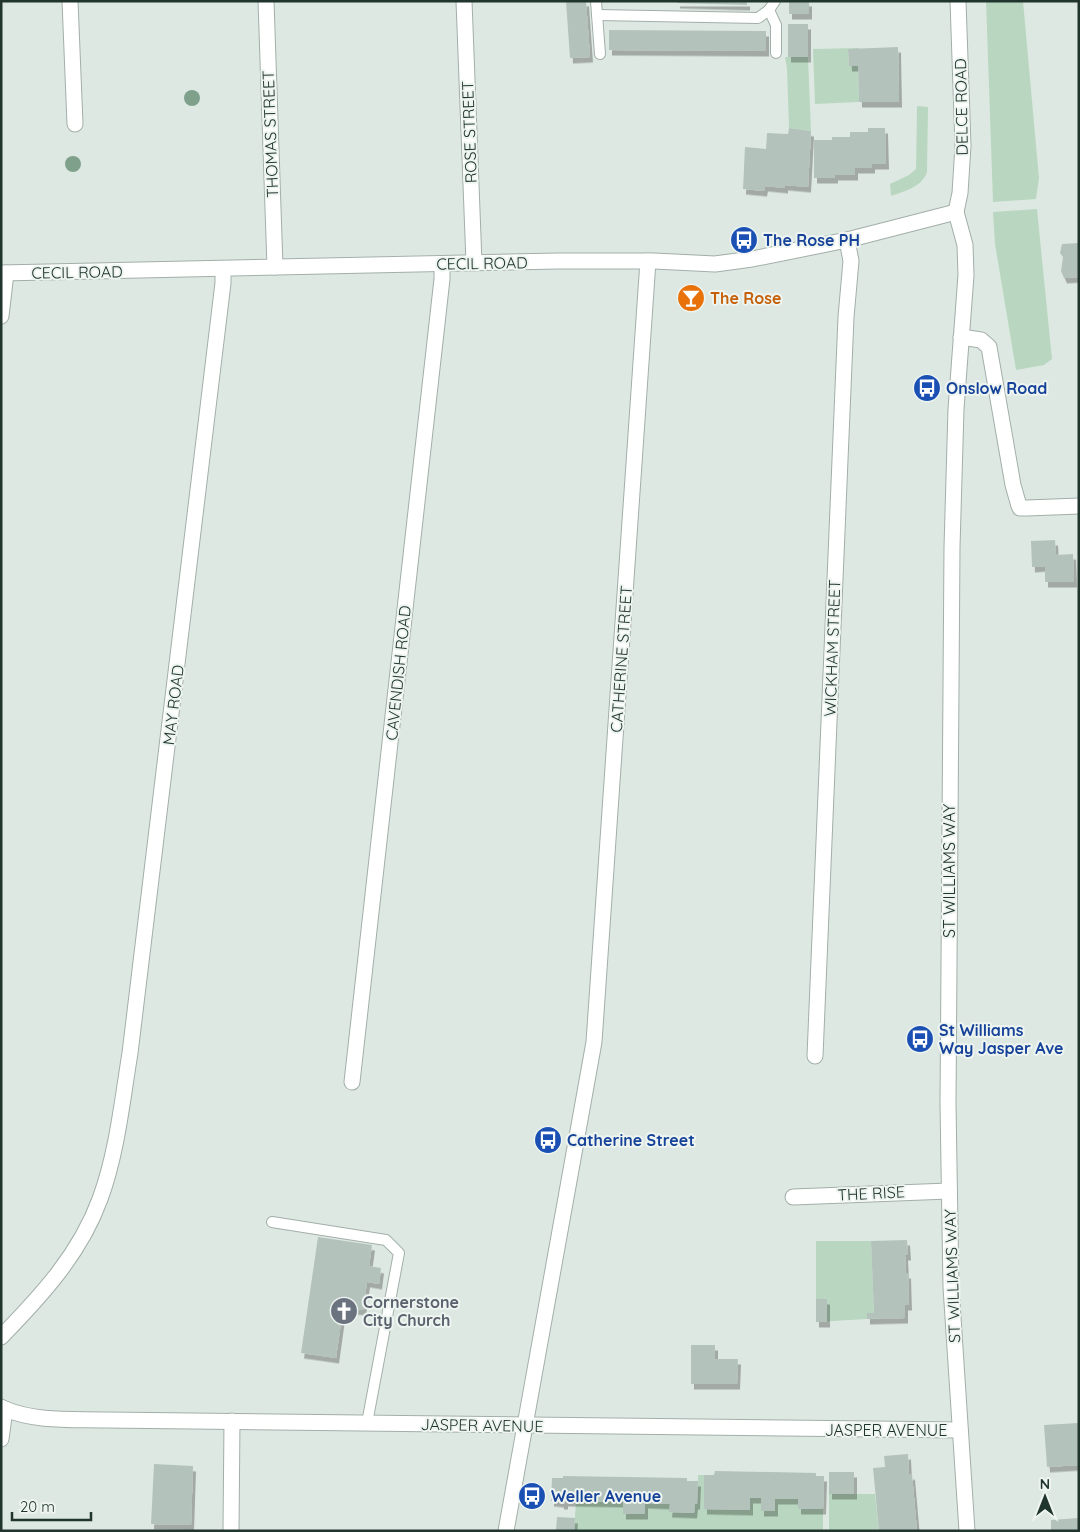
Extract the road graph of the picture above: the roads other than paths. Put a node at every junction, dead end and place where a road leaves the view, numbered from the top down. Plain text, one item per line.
1 (70, 1) edge
2 (266, 1) edge
3 (464, 1) edge
4 (596, 1) edge
5 (958, 1) edge
6 (772, 6) edge
7 (597, 15) junction
8 (776, 53) dead end
9 (600, 54) dead end
10 (75, 124) dead end
11 (956, 212) junction
12 (847, 240) junction
13 (648, 261) junction
14 (474, 263) junction
15 (442, 264) junction
16 (275, 267) junction
17 (224, 269) junction
18 (4, 273) edge
19 (1, 316) edge
20 (961, 337) junction
21 (1079, 506) edge
22 (815, 1056) dead end
23 (352, 1082) dead end
24 (949, 1191) junction
25 (793, 1197) dead end
26 (272, 1222) dead end
27 (1, 1337) edge
28 (3, 1408) edge
29 (232, 1421) junction
30 (367, 1423) junction
31 (524, 1426) junction
32 (960, 1430) junction
33 (1, 1439) edge
34 (231, 1531) edge
35 (506, 1531) edge
36 (967, 1531) edge

1 - 10 street
2 - 16 street, THOMAS STREET
3 - 14 street, ROSE STREET
4 - 7 lane
5 - 11 street, DELCE ROAD
6 - 7 lane
6 - 8 lane
7 - 9 lane
11 - 12 street, CECIL ROAD
11 - 20 street, ST WILLIAMS WAY
12 - 13 street, CECIL ROAD
12 - 22 street, WICKHAM STREET
13 - 14 street, CECIL ROAD
13 - 31 street, CATHERINE STREET
14 - 15 street, CECIL ROAD
15 - 16 street, CECIL ROAD
15 - 23 street, CAVENDISH ROAD
16 - 17 street, CECIL ROAD
17 - 18 street, CECIL ROAD
17 - 27 street, MAY ROAD
18 - 19 street
20 - 21 street
20 - 24 street, ST WILLIAMS WAY
24 - 25 street, THE RISE
24 - 32 street, ST WILLIAMS WAY
26 - 30 lane
28 - 29 street, JASPER AVENUE
28 - 33 street
29 - 30 street, JASPER AVENUE
29 - 34 street
30 - 31 street, JASPER AVENUE
31 - 32 street, JASPER AVENUE
31 - 35 street
32 - 36 street, ST WILLIAMS WAY

